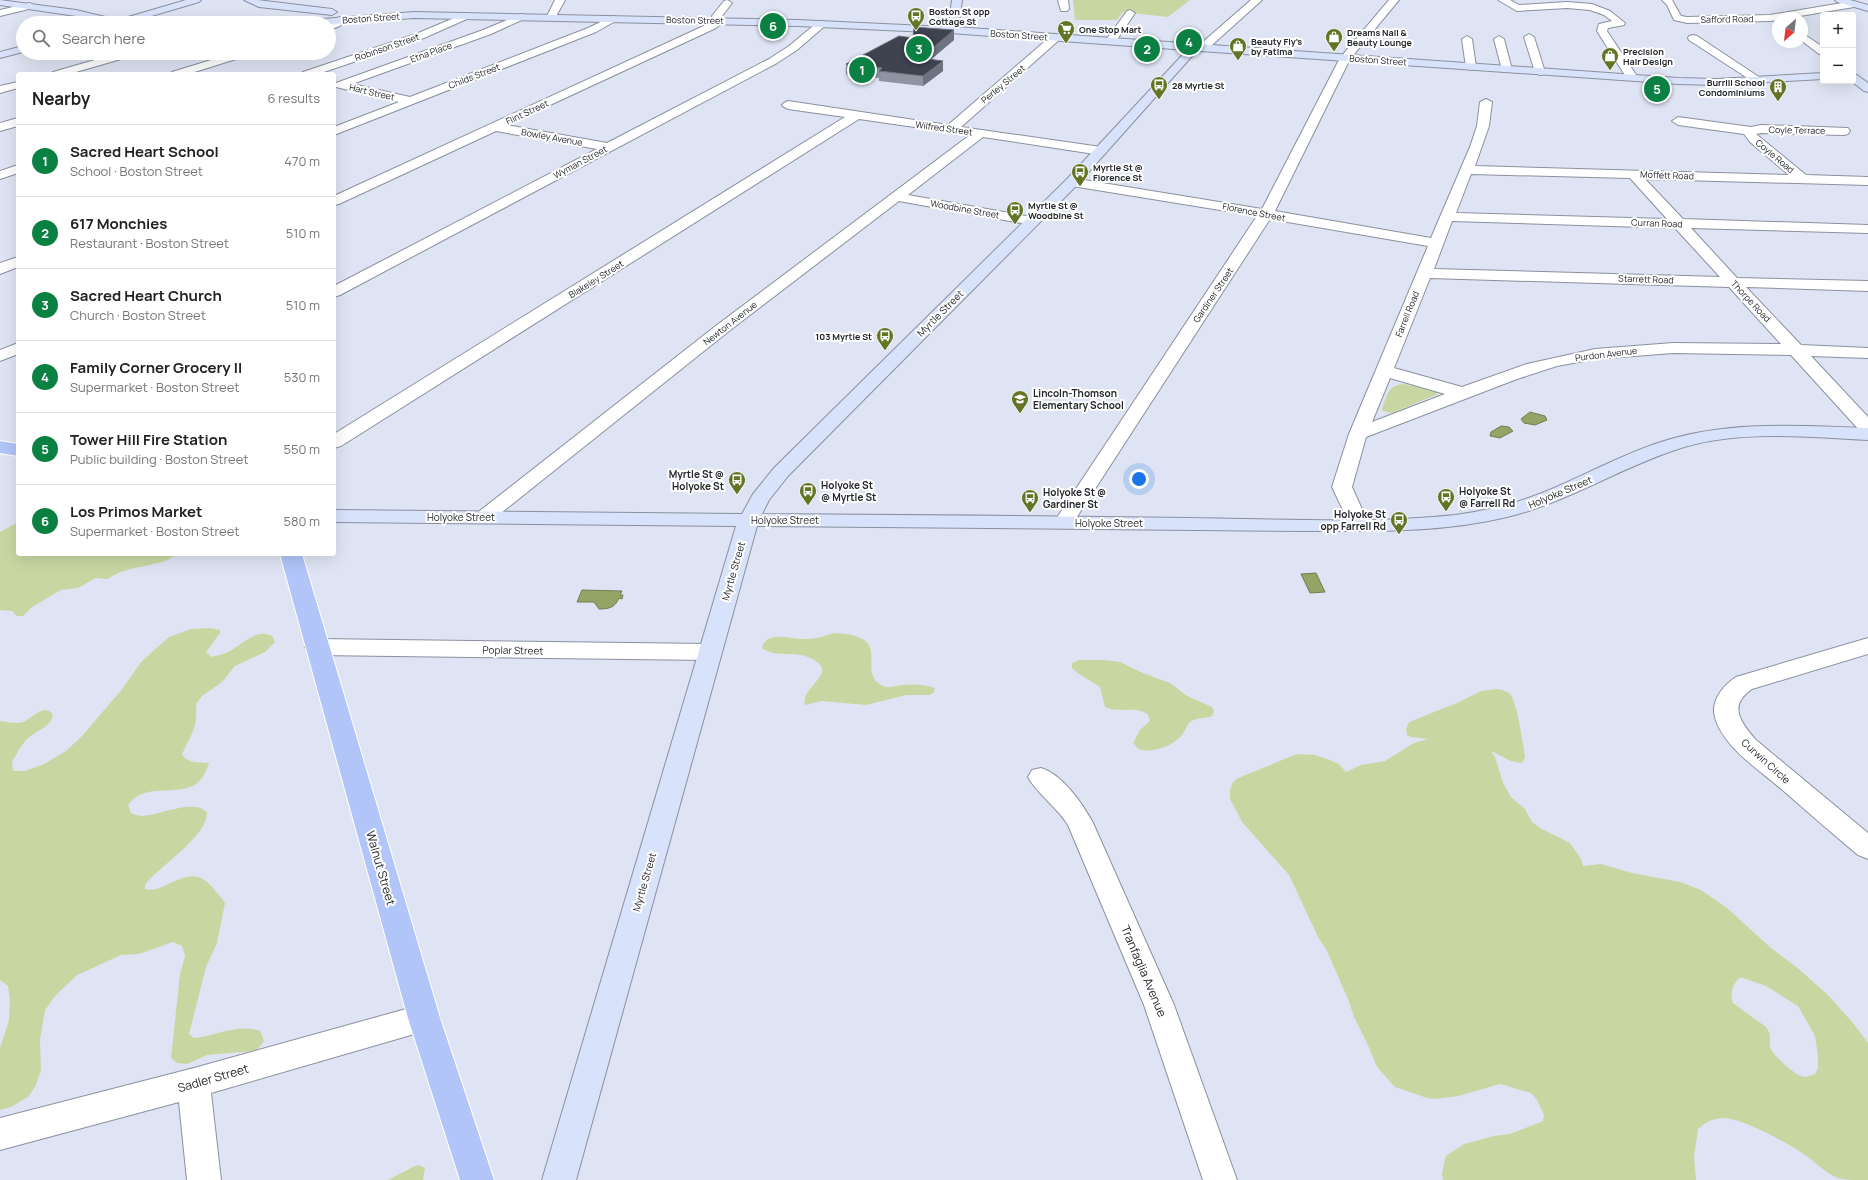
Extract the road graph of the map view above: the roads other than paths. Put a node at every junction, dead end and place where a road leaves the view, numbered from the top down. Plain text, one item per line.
1 (196, 0) edge
2 (249, 0) edge
3 (560, 0) edge
4 (957, 0) edge
5 (1257, 0) edge
6 (1394, 0) edge
7 (1503, 0) edge
8 (1667, 0) edge
9 (1840, 0) edge
10 (0, 2) edge
11 (268, 3) edge
12 (727, 3) dead end
13 (1854, 4) junction
14 (30, 6) junction
15 (172, 6) junction
16 (1868, 8) edge
17 (331, 12) junction
18 (1808, 12) edge
19 (0, 13) edge
20 (1130, 14) dead end
21 (87, 16) edge
22 (110, 16) edge
23 (141, 16) edge
24 (414, 16) junction
25 (466, 16) junction
26 (521, 17) junction
27 (551, 18) junction
28 (1772, 18) edge
29 (614, 19) junction
30 (336, 20) edge
31 (339, 20) junction
32 (719, 21) junction
33 (336, 24) edge
34 (822, 24) junction
35 (950, 30) junction
36 (1529, 37) dead end
37 (1055, 38) junction
38 (1693, 38) dead end
39 (1467, 39) dead end
40 (1499, 39) dead end
41 (1808, 41) edge
42 (1110, 42) junction
43 (1197, 48) junction
44 (1820, 50) edge
45 (16, 51) edge
46 (0, 55) edge
47 (1345, 58) junction
48 (106, 60) edge
49 (222, 60) edge
50 (1471, 67) junction
51 (1508, 70) junction
52 (64, 72) edge
53 (183, 72) edge
54 (313, 72) edge
55 (1540, 72) junction
56 (1820, 76) edge
57 (1856, 76) edge
58 (1868, 76) edge
59 (1632, 78) junction
60 (1756, 79) junction
61 (1856, 79) edge
62 (337, 84) edge
63 (16, 86) edge
64 (1868, 89) edge
65 (0, 90) edge
66 (411, 101) junction
67 (1486, 102) dead end
68 (788, 105) dead end
69 (857, 115) junction
70 (1678, 121) dead end
71 (16, 123) edge
72 (0, 127) edge
73 (495, 127) junction
74 (951, 129) junction
75 (336, 130) edge
76 (1751, 131) junction
77 (1844, 131) dead end
78 (980, 134) junction
79 (608, 147) junction
80 (1101, 151) junction
81 (16, 170) edge
82 (1466, 170) junction
83 (1633, 174) junction
84 (0, 175) edge
85 (1802, 179) junction
86 (1868, 181) edge
87 (1072, 182) junction
88 (898, 197) junction
89 (336, 200) edge
90 (1266, 214) junction
91 (1447, 217) junction
92 (1032, 221) junction
93 (1679, 224) junction
94 (1868, 229) edge
95 (1436, 243) junction
96 (16, 262) edge
97 (0, 268) edge
98 (1424, 273) junction
99 (336, 276) edge
100 (355, 281) junction
101 (1733, 282) junction
102 (1868, 286) edge
103 (336, 291) edge
104 (16, 349) edge
105 (1797, 351) junction
106 (1868, 353) edge
107 (0, 356) edge
108 (1384, 371) junction
109 (1463, 393) junction
110 (1868, 428) edge
111 (1358, 434) junction
112 (1868, 434) edge
113 (336, 441) edge
114 (0, 447) edge
115 (16, 450) edge
116 (336, 516) edge
117 (484, 517) junction
118 (749, 519) junction
119 (1064, 522) junction
120 (1359, 525) junction
121 (292, 556) edge
122 (1868, 646) edge
123 (317, 647) junction
124 (709, 652) junction
125 (1041, 777) dead end
126 (1868, 848) edge
127 (424, 1018) junction
128 (194, 1083) junction
129 (0, 1134) edge
130 (204, 1180) edge
131 (477, 1180) edge
132 (559, 1180) edge
133 (1220, 1180) edge

1 - 15 main road
2 - 11 main road
3 - 27 street
4 - 35 main road
5 - 43 street
6 - 47 street, Gardiner Street
7 - 59 street
8 - 28 street, Safford Road
9 - 13 main road
10 - 14 main road
11 - 17 main road
12 - 32 street
13 - 16 main road
13 - 18 street, Safford Road
14 - 19 street
14 - 21 main road
15 - 22 main road
15 - 23 main road
17 - 24 main road
17 - 31 main road
20 - 42 street
24 - 25 main road, Boston Street
24 - 31 main road, Boston Street
25 - 26 main road, Boston Street
25 - 54 street, Robinson Street
26 - 27 main road, Boston Street
26 - 62 street, Etna Place
27 - 29 main road, Boston Street
29 - 32 main road, Boston Street
29 - 66 street, Childs Street
30 - 31 main road, Boston Street
31 - 33 street
32 - 34 main road, Boston Street
32 - 73 street, Flint Street
34 - 35 main road, Boston Street
34 - 79 street, Wyman Street
35 - 37 main road, Boston Street
36 - 55 street
37 - 42 main road, Boston Street
37 - 74 street, Perley Street
38 - 60 street
39 - 50 street
40 - 51 street
41 - 44 street
42 - 43 main road, Boston Street
43 - 47 main road, Boston Street
43 - 80 main road, Myrtle Street
45 - 46 main road
47 - 50 main road, Boston Street
47 - 90 street, Gardiner Street
48 - 52 street
49 - 53 street
50 - 51 main road, Boston Street
51 - 55 main road, Boston Street
55 - 59 main road, Boston Street
56 - 60 main road, Boston Street
57 - 58 main road
59 - 60 main road, Boston Street
61 - 64 main road
62 - 66 street, Hart Street
63 - 65 street
66 - 75 street, Childs Street
67 - 82 street, Farrell Road
68 - 69 street, Wilfred Street
69 - 74 street, Wilfred Street
69 - 113 street, Blakeley Street
70 - 76 street, Coyle Terrace
71 - 72 street
73 - 79 street, Bowley Avenue
73 - 89 street, Flint Street
74 - 78 street, Wilfred Street
76 - 77 street, Coyle Terrace
76 - 85 street, Coyle Road
78 - 80 street, Wilfred Street
78 - 88 street, Newton Avenue
79 - 100 street, Wyman Street
80 - 87 main road, Myrtle Street
81 - 84 street
82 - 83 street, Moffett Road
82 - 91 street, Farrell Road
83 - 85 street, Moffett Road
83 - 93 street, Thorpe Road
85 - 86 street, Moffett Road
87 - 90 street, Florence Street
87 - 92 main road, Myrtle Street
88 - 92 street, Woodbine Street
88 - 117 street, Newton Avenue
90 - 95 street, Florence Street
90 - 119 street, Gardiner Street
91 - 93 street, Curran Road
91 - 95 street, Farrell Road
92 - 118 main road, Myrtle Street
93 - 94 street, Curran Road
93 - 101 street, Thorpe Road
95 - 98 street, Farrell Road
96 - 97 street
98 - 101 street, Starrett Road
98 - 108 street, Farrell Road
99 - 100 street
100 - 103 street, Wyman Street
101 - 102 street, Starrett Road
101 - 105 street, Thorpe Road
104 - 107 street
105 - 106 street, Purdon Avenue
105 - 109 street, Purdon Avenue
105 - 110 street, Thorpe Road
108 - 109 street
108 - 111 street, Farrell Road
109 - 111 street, Purdon Avenue
111 - 120 street, Farrell Road
112 - 120 main road, Holyoke Street
114 - 115 main road
116 - 117 main road, Holyoke Street
117 - 118 main road, Holyoke Street
118 - 119 main road, Holyoke Street
118 - 124 main road, Myrtle Street
119 - 120 main road, Holyoke Street
121 - 123 main road, Walnut Street
122 - 126 street, Curwin Circle
123 - 124 street, Poplar Street
123 - 127 main road, Walnut Street
124 - 132 main road, Myrtle Street
125 - 133 street, Tranfaglia Avenue
127 - 128 street, Sadler Street
127 - 131 main road, Walnut Street
128 - 129 street, Sadler Street
128 - 130 street

